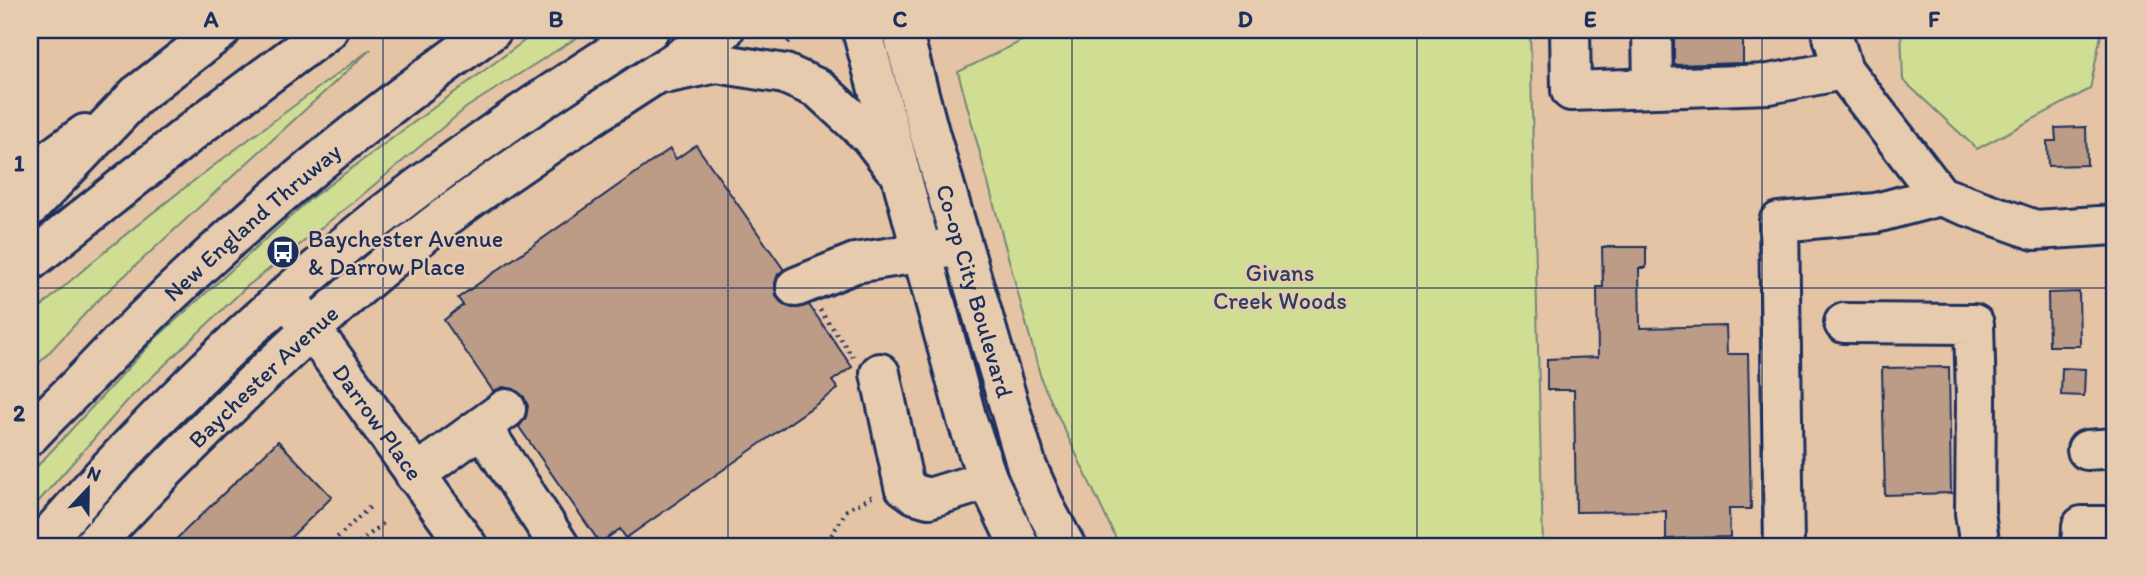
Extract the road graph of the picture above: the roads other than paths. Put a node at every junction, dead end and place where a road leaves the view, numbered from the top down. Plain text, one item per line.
1 (221, 30) edge
2 (328, 30) edge
3 (492, 30) edge
4 (649, 30) edge
5 (724, 30) edge
6 (862, 30) edge
7 (902, 30) edge
8 (1570, 30) edge
9 (1652, 30) edge
10 (1831, 30) edge
11 (1843, 70) junction
12 (651, 77) junction
13 (1653, 88) junction
14 (137, 95) junction
15 (30, 174) edge
16 (901, 176) junction
17 (1940, 195) junction
18 (30, 207) edge
19 (2115, 225) edge
20 (962, 247) junction
21 (922, 251) junction
22 (30, 261) edge
23 (796, 287) dead end
24 (286, 296) junction
25 (1844, 323) dead end
26 (311, 330) junction
27 (880, 373) dead end
28 (30, 435) edge
29 (1027, 467) junction
30 (415, 475) junction
31 (988, 480) junction
32 (2115, 526) edge
33 (39, 547) edge
34 (92, 547) edge
35 (468, 547) edge
36 (560, 547) edge
37 (1020, 547) edge
38 (1066, 547) edge
39 (1784, 547) edge
40 (1980, 547) edge
41 (2081, 547) edge

1 - 14 main road
2 - 22 main road
3 - 28 main road, New England Thruway
4 - 24 main road, Baychester Avenue
5 - 12 main road, Baychester Avenue
6 - 16 main road, Co-op City Boulevard
7 - 20 main road, Co-op City Boulevard
8 - 13 main road
9 - 13 main road
10 - 11 main road
11 - 13 main road
11 - 17 main road
12 - 16 main road
12 - 26 main road, Baychester Avenue
14 - 15 main road
14 - 18 main road
16 - 21 main road, Co-op City Boulevard
17 - 19 main road
17 - 39 main road
20 - 21 main road
20 - 29 main road, Co-op City Boulevard
21 - 23 main road
21 - 31 main road, Co-op City Boulevard
24 - 26 main road, Darrow Place
24 - 33 main road, Baychester Avenue
25 - 40 main road
26 - 30 main road, Darrow Place
26 - 34 main road, Baychester Avenue
27 - 31 main road
29 - 31 main road
29 - 38 main road, Co-op City Boulevard
30 - 35 main road, Darrow Place
30 - 36 main road
31 - 37 main road, Co-op City Boulevard
32 - 41 main road

